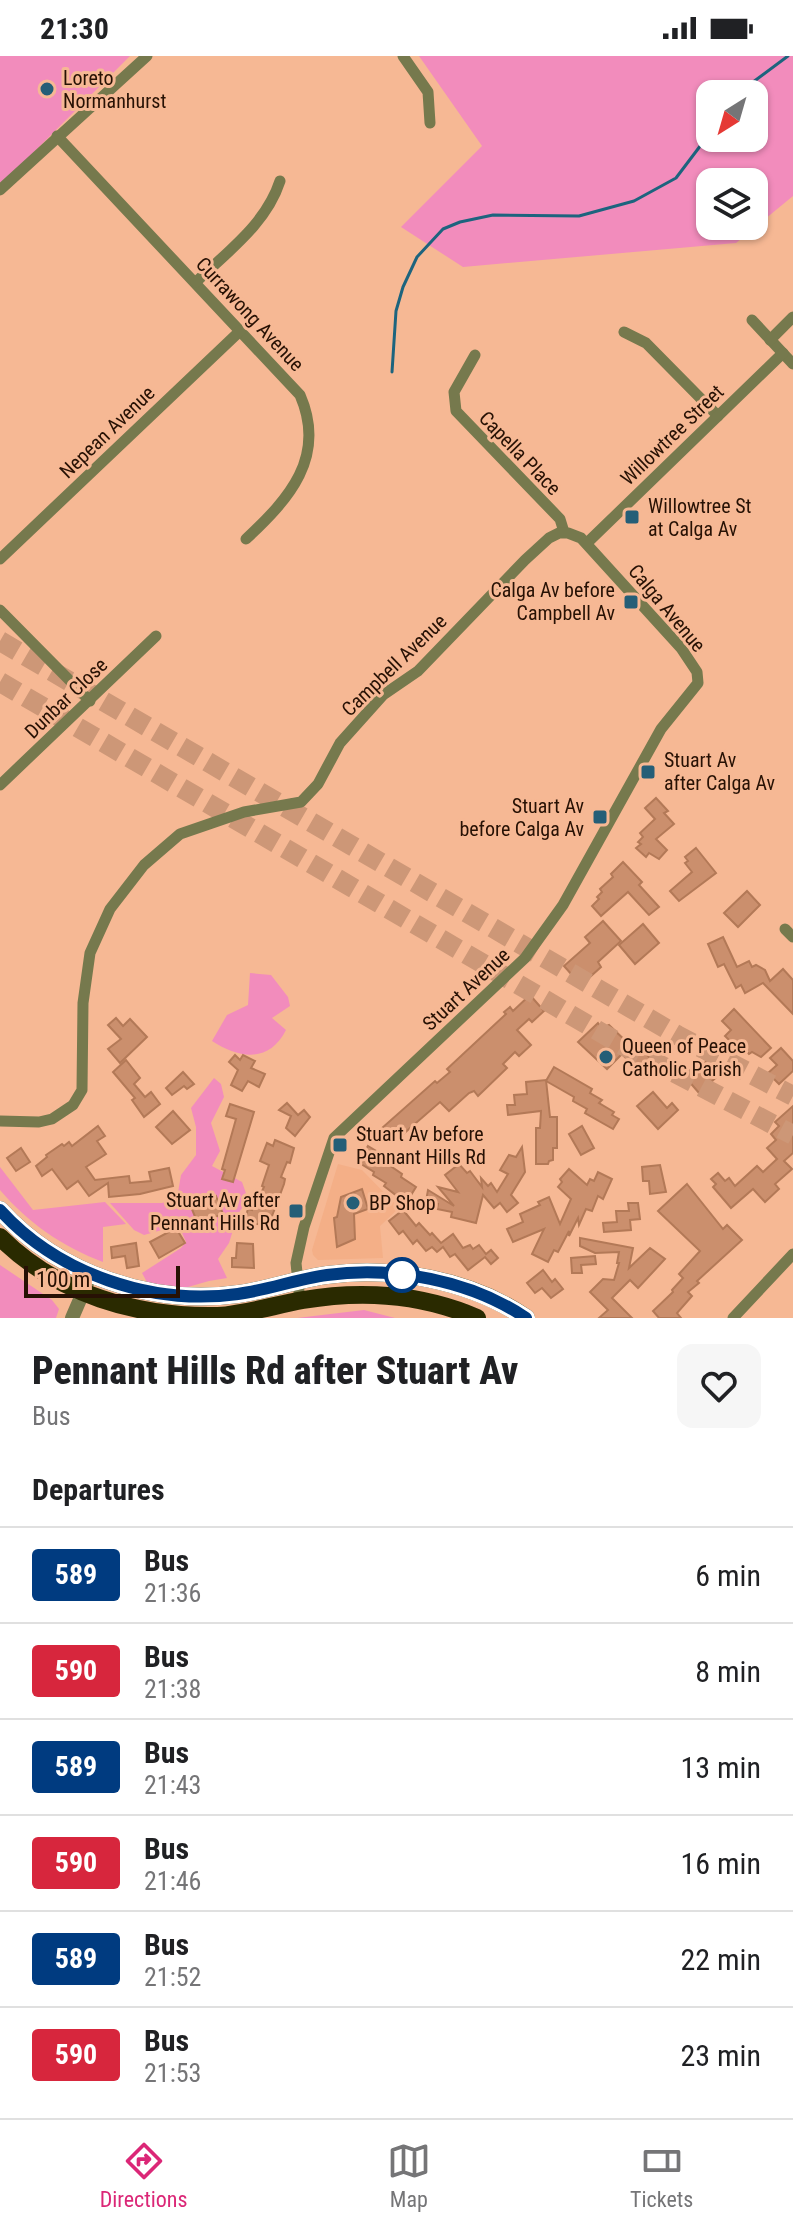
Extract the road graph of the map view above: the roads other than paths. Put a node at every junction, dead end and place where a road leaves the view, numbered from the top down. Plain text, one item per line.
1 (147, 56) edge
2 (403, 56) edge
3 (430, 123) dead end
4 (57, 136) junction
5 (280, 181) dead end
6 (0, 190) edge
7 (196, 282) junction
8 (793, 317) edge
9 (752, 320) dead end
10 (240, 331) junction
11 (624, 332) dead end
12 (770, 340) junction
13 (783, 353) junction
14 (475, 355) dead end
15 (793, 364) edge
16 (718, 416) junction
17 (564, 532) junction
18 (246, 539) dead end
19 (587, 543) junction
20 (0, 559) edge
21 (0, 610) edge
22 (156, 636) dead end
23 (684, 700) joint
24 (90, 701) junction
25 (0, 785) edge
26 (0, 1121) edge
27 (0, 1210) edge
28 (0, 1237) edge
29 (793, 1254) edge
30 (91, 1274) junction
31 (298, 1281) junction
32 (82, 1294) junction
33 (300, 1301) junction
34 (151, 1317) edge
35 (72, 1318) edge
36 (477, 1318) edge
37 (526, 1318) edge
38 (733, 1318) edge

1 - 4 street
2 - 3 street
4 - 6 street
4 - 7 street, Currawong Avenue
5 - 7 street
7 - 10 street, Currawong Avenue
8 - 12 street
9 - 12 street
10 - 18 street, Currawong Avenue
10 - 20 street, Nepean Avenue
11 - 16 street
12 - 13 street
13 - 15 street
13 - 16 street, Willowtree Street
14 - 17 street, Capella Place
16 - 19 street, Willowtree Street
17 - 19 street
17 - 26 street, Campbell Avenue
19 - 23 street, Calga Avenue
21 - 24 street
22 - 24 street, Dunbar Close
23 - 31 street, Stuart Avenue
24 - 25 street, Dunbar Close
27 - 30 highway
28 - 32 highway
29 - 38 street
30 - 31 highway
30 - 32 street
31 - 33 street, Stuart Avenue
31 - 37 highway
32 - 34 highway
32 - 35 street
33 - 34 highway
33 - 36 highway

